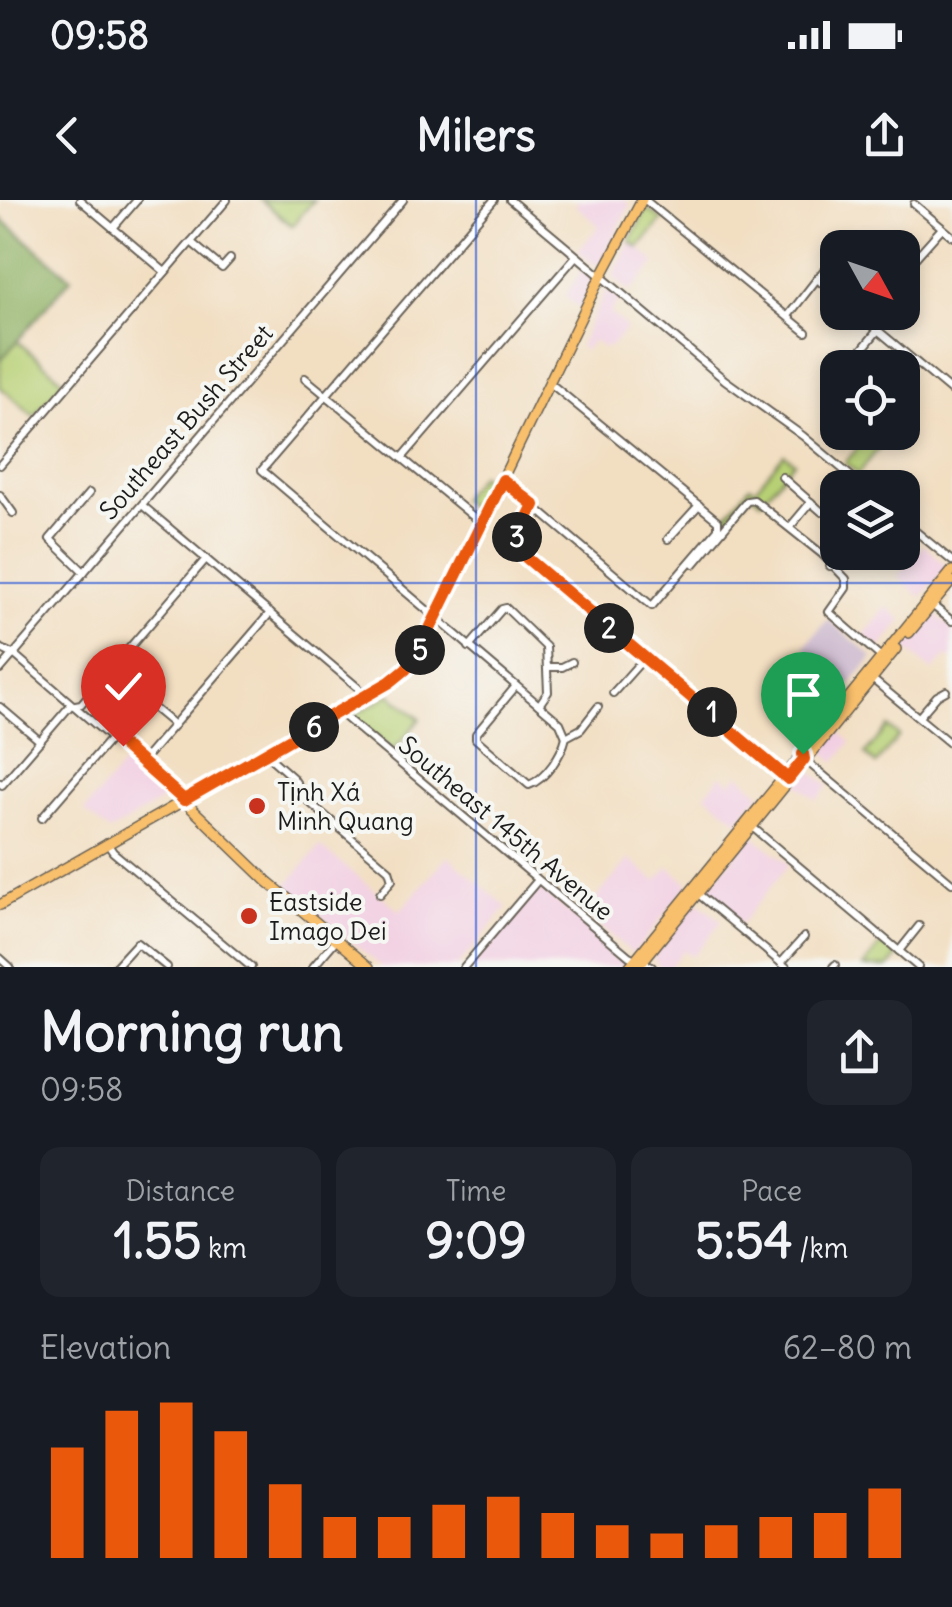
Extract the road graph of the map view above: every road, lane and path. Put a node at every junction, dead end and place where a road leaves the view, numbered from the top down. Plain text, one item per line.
1 (80, 200) edge
2 (138, 200) edge
3 (227, 200) edge
4 (403, 200) edge
5 (494, 200) edge
6 (510, 200) edge
7 (643, 200) edge
8 (914, 204) dead end
9 (113, 228) junction
10 (942, 228) junction
11 (952, 236) edge
12 (191, 242) junction
13 (920, 253) edge
14 (576, 256) junction
15 (230, 259) dead end
16 (165, 272) junction
17 (820, 277) edge
18 (603, 278) junction
19 (818, 280) joint
20 (788, 316) junction
21 (878, 330) joint
22 (806, 332) dead end
23 (862, 350) edge
24 (305, 378) dead end
25 (550, 383) junction
26 (952, 392) edge
27 (326, 394) junction
28 (402, 458) junction
29 (0, 465) edge
30 (843, 470) edge
31 (782, 477) dead end
32 (503, 480) junction
33 (89, 493) dead end
34 (0, 496) edge
35 (811, 502) junction
36 (142, 505) junction
37 (534, 505) junction
38 (700, 505) junction
39 (820, 510) edge
40 (13, 513) dead end
41 (482, 524) junction
42 (790, 527) junction
43 (920, 535) edge
44 (668, 539) dead end
45 (820, 552) edge
46 (206, 559) junction
47 (952, 562) edge
48 (694, 564) dead end
49 (834, 570) edge
50 (952, 571) edge
51 (84, 572) junction
52 (952, 582) edge
53 (932, 605) junction
54 (270, 613) junction
55 (435, 619) junction
56 (952, 621) edge
57 (470, 647) junction
58 (0, 648) edge
59 (13, 655) junction
60 (646, 656) junction
61 (881, 657) junction
62 (572, 662) dead end
63 (548, 667) junction
64 (0, 670) edge
65 (869, 676) junction
66 (516, 686) junction
67 (946, 691) dead end
68 (613, 693) dead end
69 (368, 696) junction
70 (74, 705) junction
71 (539, 705) junction
72 (0, 707) edge
73 (598, 707) dead end
74 (156, 710) dead end
75 (340, 712) junction
76 (919, 717) junction
77 (174, 725) junction
78 (112, 737) junction
79 (566, 737) junction
80 (813, 738) junction
81 (40, 741) junction
82 (952, 745) edge
83 (266, 754) junction
84 (804, 759) junction
85 (141, 763) junction
86 (786, 776) junction
87 (1, 784) edge
88 (184, 800) junction
89 (42, 818) dead end
90 (751, 826) junction
91 (107, 844) junction
92 (705, 873) junction
93 (538, 880) junction
94 (952, 883) edge
95 (697, 893) junction
96 (380, 894) dead end
97 (0, 904) edge
98 (920, 926) dead end
99 (804, 937) dead end
100 (336, 940) junction
101 (899, 951) junction
102 (0, 958) edge
103 (240, 964) edge
104 (640, 964) edge
105 (783, 965) edge
106 (10, 967) edge
107 (115, 967) edge
108 (167, 967) edge
109 (251, 967) edge
110 (313, 967) edge
111 (368, 967) edge
112 (464, 967) edge
113 (918, 967) edge

1 - 9 street
2 - 9 street
3 - 12 street
4 - 36 street, Southeast Bush Street
5 - 27 street
6 - 14 street
7 - 18 main road
7 - 20 street
8 - 10 street
9 - 16 street
10 - 11 street
10 - 13 street
12 - 15 street
12 - 16 street
14 - 18 street
14 - 28 street
16 - 29 street
17 - 19 street
18 - 25 main road
18 - 30 street
19 - 20 street
20 - 22 street
21 - 23 street
21 - 26 street
24 - 27 street
25 - 32 main road
25 - 38 street
27 - 28 street
27 - 55 street
28 - 41 street
31 - 35 street
32 - 37 street
32 - 41 main road
33 - 51 street
34 - 40 street
35 - 39 street
35 - 42 street
36 - 46 street
36 - 51 street, Southeast Bush Street
37 - 38 street
37 - 60 street
38 - 44 street
41 - 55 main road
42 - 45 street
42 - 48 street
43 - 47 street
46 - 54 street
46 - 70 street
49 - 61 street
50 - 61 main road
51 - 59 street, Southeast Bush Street
52 - 53 main road
53 - 56 street
53 - 65 main road
54 - 69 street
54 - 77 street
55 - 57 street
55 - 69 main road
57 - 63 street
57 - 66 street
58 - 59 street
59 - 64 street, Southeast Bush Street
59 - 70 street
60 - 68 street
60 - 86 street
61 - 65 main road
62 - 63 street
63 - 71 street
65 - 76 street
65 - 80 main road
65 - 84 main road
66 - 71 street
66 - 79 street
67 - 76 street
69 - 75 main road
70 - 78 street
70 - 81 street
71 - 79 street
72 - 81 street
73 - 79 street
74 - 77 street
75 - 83 main road
75 - 93 street, Southeast 145th Avenue
76 - 82 street
77 - 85 street
78 - 85 street
78 - 89 street
80 - 84 main road
80 - 86 main road
81 - 87 street
83 - 88 main road
83 - 96 street
84 - 86 main road
84 - 94 street
85 - 88 street
86 - 90 main road
86 - 92 main road
88 - 91 main road
88 - 100 main road
90 - 95 main road
90 - 101 street
91 - 97 main road
91 - 103 street
92 - 95 main road
92 - 104 main road
93 - 104 street, Southeast 145th Avenue
93 - 112 street
95 - 104 main road
95 - 105 street
98 - 101 street
99 - 105 street
100 - 110 street
100 - 111 main road
101 - 113 street
102 - 106 street
103 - 109 street
107 - 108 street

